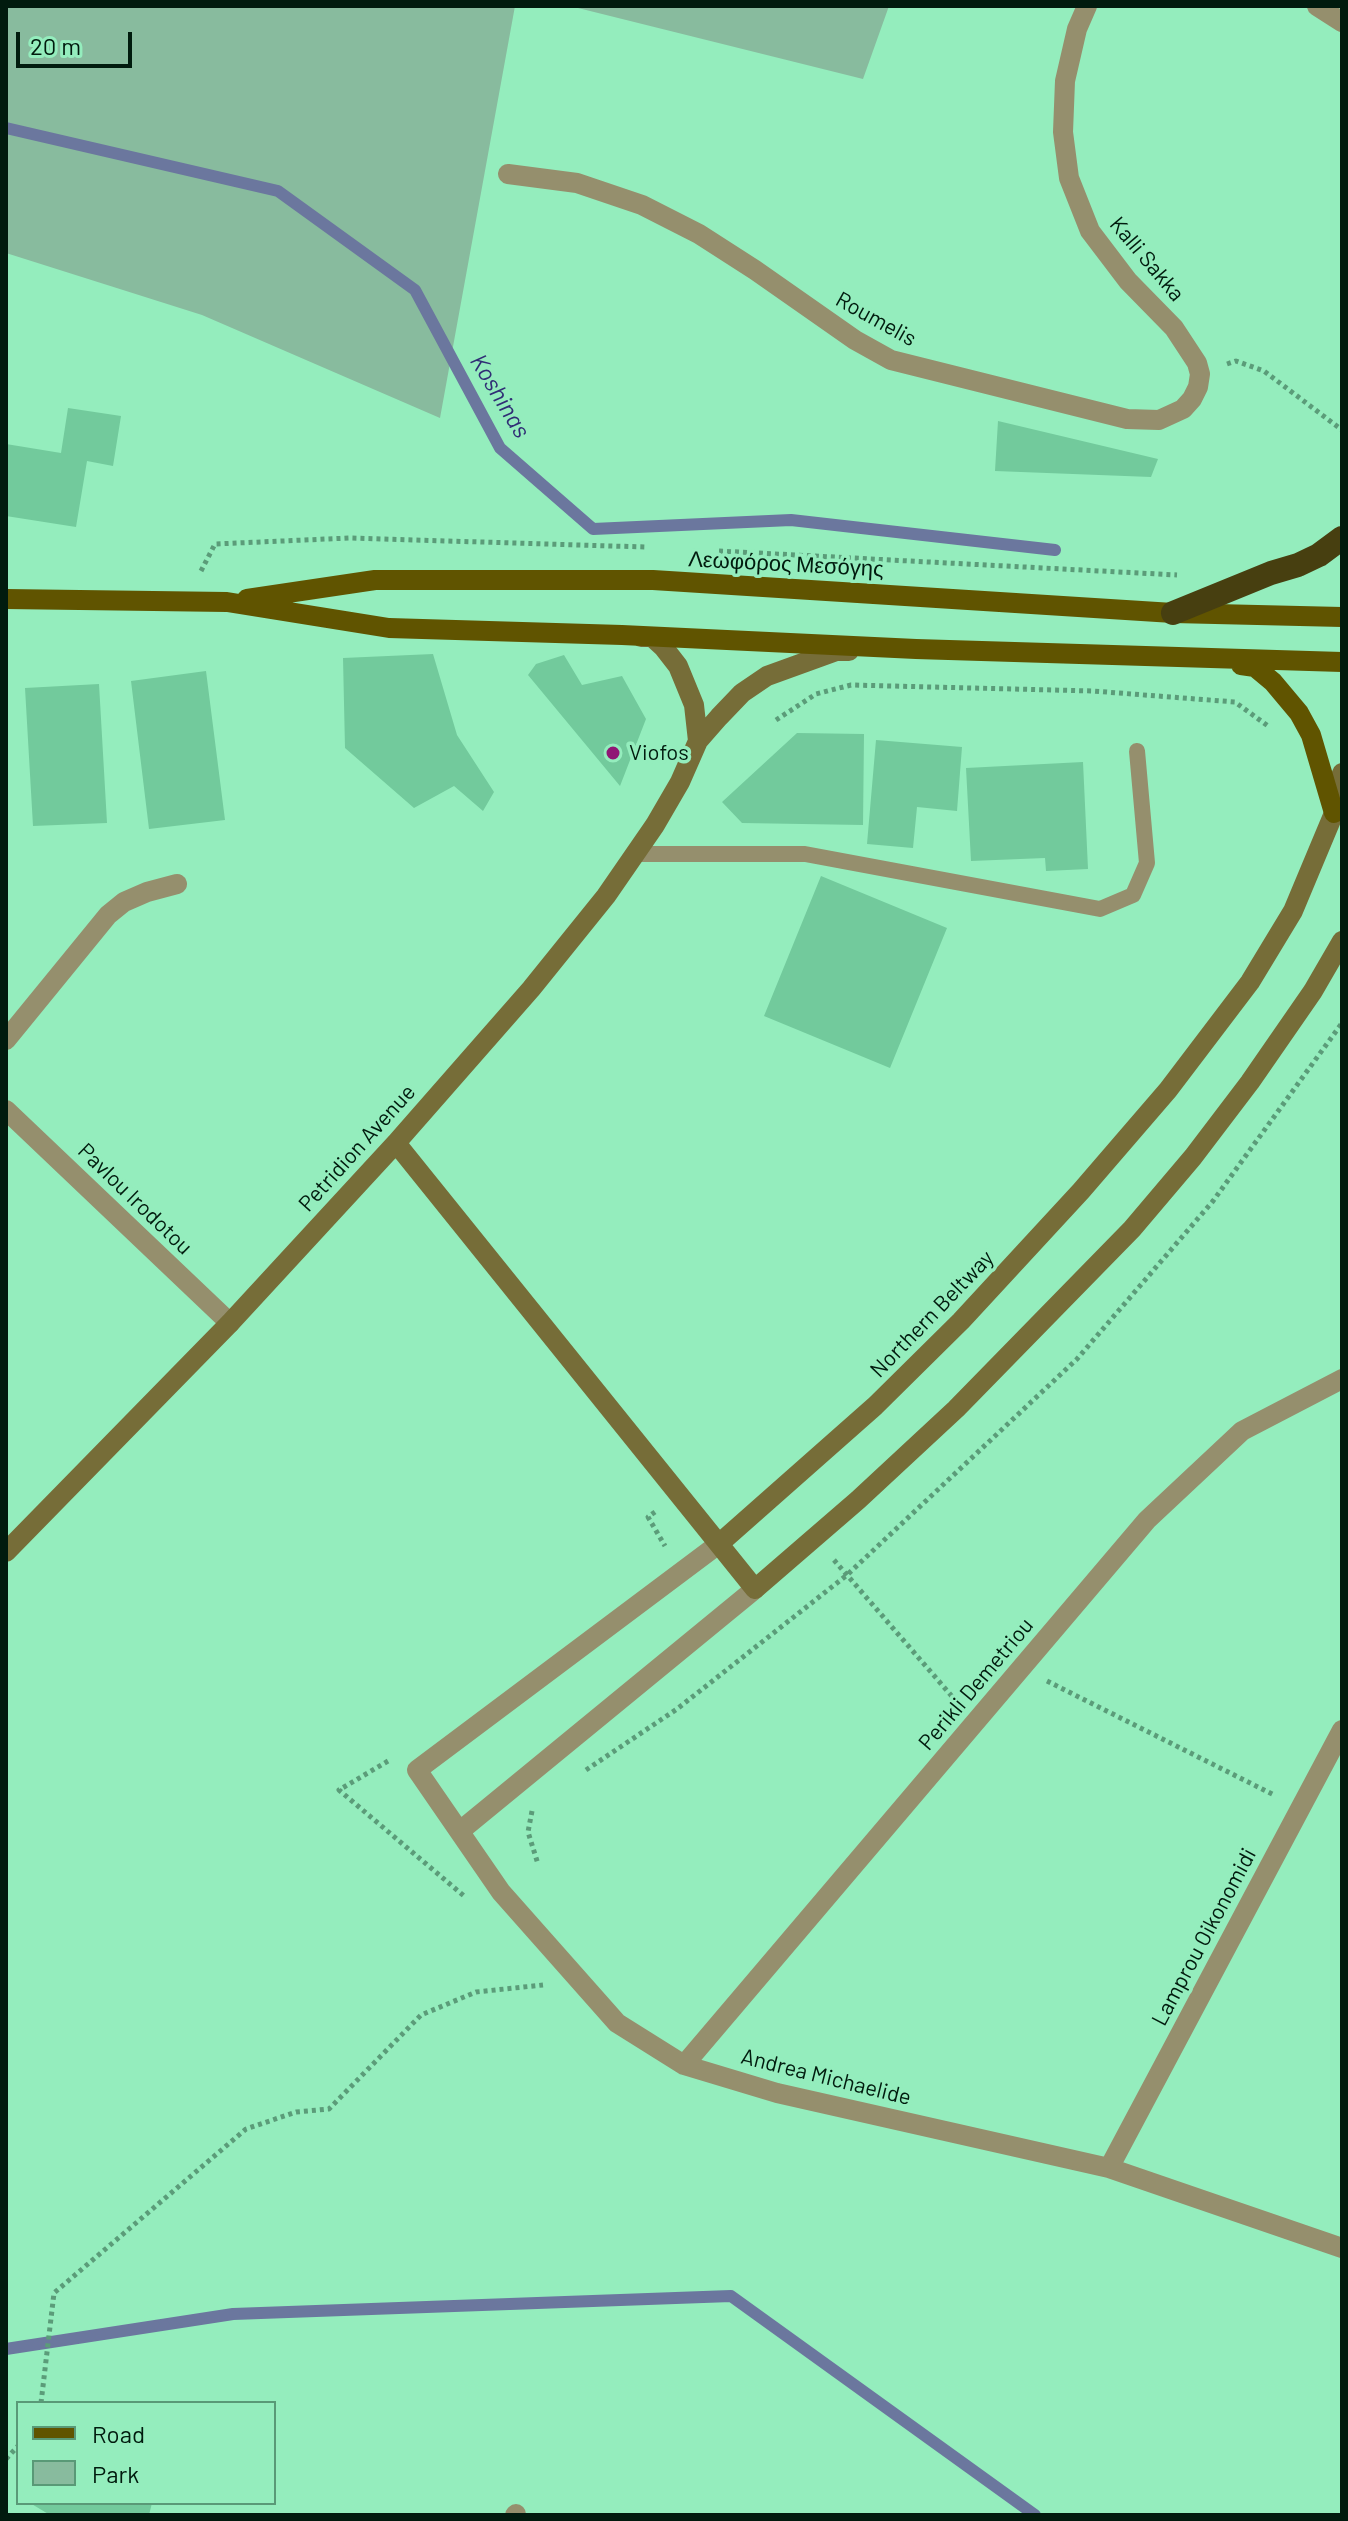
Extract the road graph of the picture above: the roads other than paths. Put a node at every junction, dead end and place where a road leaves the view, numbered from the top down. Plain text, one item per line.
1 (1087, 6) edge
2 (1317, 6) edge
3 (1342, 22) edge
4 (508, 174) dead end
5 (1200, 374) joint
6 (1342, 538) edge
7 (6, 599) edge
8 (227, 602) junction
9 (1173, 613) junction
10 (1342, 617) edge
11 (622, 635) junction
12 (916, 649) junction
13 (1206, 658) junction
14 (1342, 662) edge
15 (698, 741) junction
16 (1137, 751) dead end
17 (1342, 773) edge
18 (1334, 813) junction
19 (635, 854) junction
20 (177, 884) dead end
21 (1342, 941) edge
22 (6, 1040) edge
23 (6, 1110) edge
24 (396, 1143) junction
25 (230, 1323) junction
26 (1342, 1379) edge
27 (720, 1543) junction
28 (6, 1552) edge
29 (755, 1589) junction
30 (1342, 1730) edge
31 (417, 1770) joint
32 (460, 1831) junction
33 (684, 2065) junction
34 (1109, 2168) junction
35 (1342, 2248) edge

1 - 5 street, Kalli Sakka
2 - 3 street
4 - 5 street, Roumelis
6 - 9 highway
7 - 8 main road, Λεωφόρος Μεσόγης
8 - 9 main road, Λεωφόρος Μεσόγης
8 - 11 main road, Λεωφόρος Μεσόγης
9 - 10 main road, Λεωφόρος Μεσόγης
11 - 12 main road, Λεωφόρος Μεσόγης
11 - 15 street
12 - 13 main road, Λεωφόρος Μεσόγης
12 - 15 street, Petridion Avenue
13 - 14 main road, Λεωφόρος Μεσόγης
13 - 18 main road
15 - 19 street, Petridion Avenue
16 - 19 lane
17 - 18 street, Northern Beltway
18 - 27 street, Northern Beltway
19 - 24 street, Petridion Avenue
20 - 22 street
21 - 29 street
23 - 25 street, Pavlou Irodotou
24 - 25 street, Petridion Avenue
24 - 27 street
25 - 28 street, Petridion Avenue
26 - 33 street, Perikli Demetriou
27 - 29 street
27 - 31 street, Northern Beltway
29 - 32 street
30 - 34 street, Lamprou Oikonomidi
31 - 32 street, Andrea Michaelide
32 - 33 street, Andrea Michaelide
33 - 34 street, Andrea Michaelide
34 - 35 street, Andrea Michaelide

